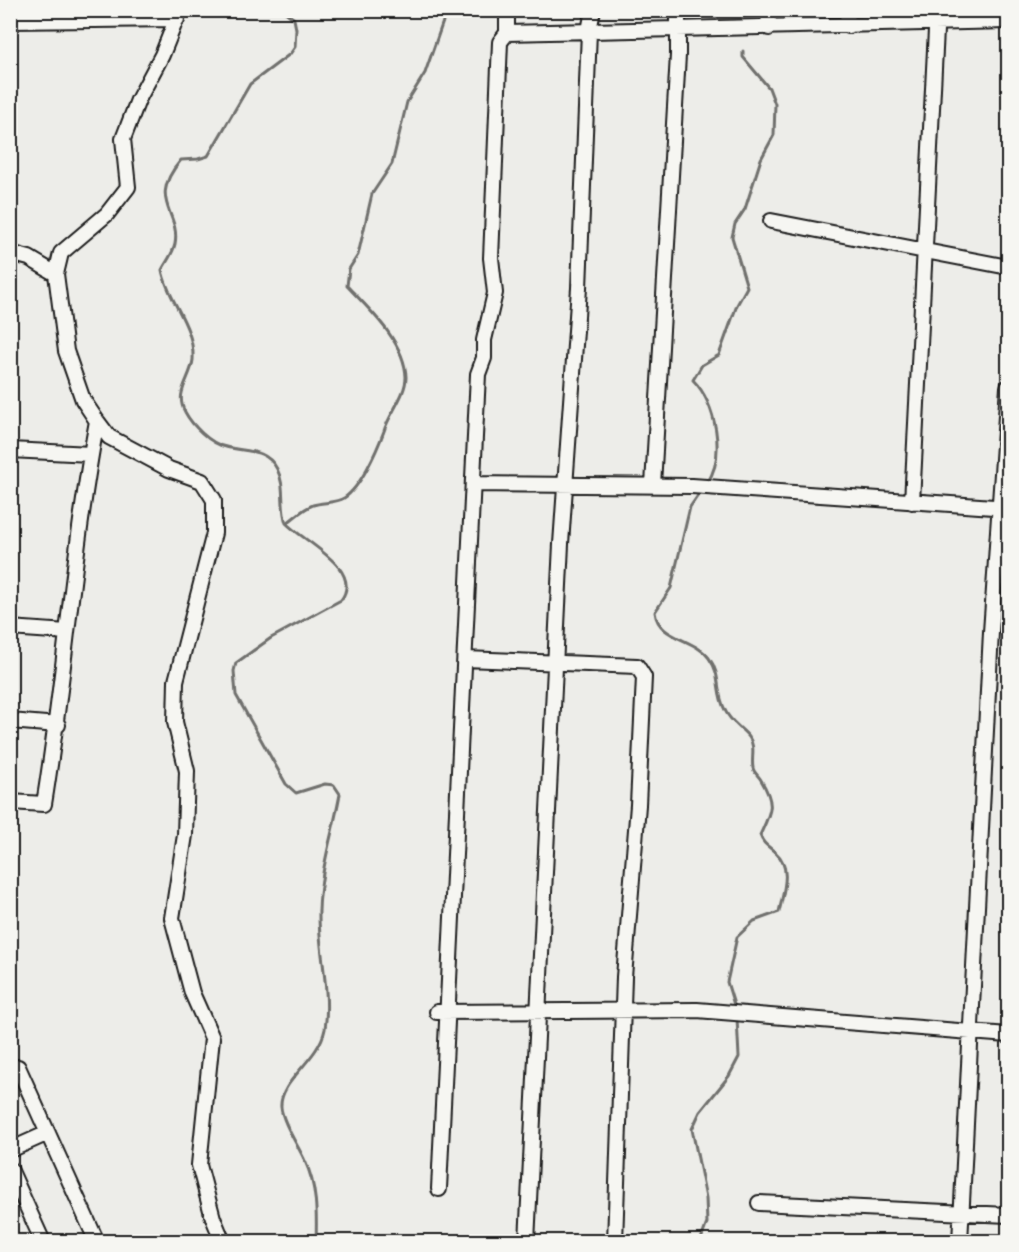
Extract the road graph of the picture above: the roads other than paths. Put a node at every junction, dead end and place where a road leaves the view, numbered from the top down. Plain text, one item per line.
1 (507, 10) edge
2 (593, 10) edge
3 (678, 10) edge
4 (768, 10) edge
5 (848, 10) edge
6 (178, 15) edge
7 (937, 17) edge
8 (10, 21) edge
9 (1008, 21) edge
10 (848, 26) junction
11 (769, 28) junction
12 (678, 30) junction
13 (589, 31) junction
14 (507, 33) junction
15 (771, 221) dead end
16 (924, 250) junction
17 (10, 253) edge
18 (1008, 267) edge
19 (56, 274) junction
20 (1008, 387) edge
21 (97, 421) junction
22 (10, 450) edge
23 (91, 454) junction
24 (474, 484) junction
25 (565, 484) junction
26 (653, 485) junction
27 (912, 502) junction
28 (1004, 508) edge
29 (10, 628) edge
30 (67, 632) junction
31 (465, 659) junction
32 (555, 663) junction
33 (10, 721) edge
34 (57, 725) junction
35 (10, 802) edge
36 (623, 1010) junction
37 (539, 1011) junction
38 (442, 1012) junction
39 (970, 1034) junction
40 (1008, 1035) edge
41 (18, 1067) dead end
42 (48, 1133) junction
43 (10, 1150) edge
44 (10, 1169) edge
45 (439, 1189) dead end
46 (759, 1203) dead end
47 (961, 1214) junction
48 (1008, 1215) edge
49 (43, 1242) edge
50 (97, 1242) edge
51 (223, 1242) edge
52 (527, 1242) edge
53 (615, 1242) edge
54 (960, 1242) edge

1 - 14 street
2 - 13 street
3 - 12 street
4 - 11 street
5 - 10 street
6 - 8 street
6 - 19 street
7 - 9 street
7 - 10 street
7 - 16 street
10 - 11 street
11 - 12 street
12 - 13 street
12 - 26 street
13 - 14 street
13 - 25 street
14 - 24 street
15 - 16 street
16 - 18 street
16 - 27 street
17 - 19 street
19 - 21 street
20 - 28 street
21 - 23 street
21 - 51 street
22 - 23 street
23 - 30 street
24 - 25 street
24 - 31 street
25 - 26 street
25 - 32 street
26 - 27 street
27 - 28 street
28 - 39 street
29 - 30 street
30 - 34 street
31 - 32 street
31 - 38 street
32 - 36 street
32 - 37 street
33 - 34 street
34 - 35 street
36 - 37 street
36 - 39 street
36 - 53 street
37 - 38 street
37 - 52 street
38 - 45 street
39 - 40 street
39 - 47 street
41 - 42 street
42 - 43 street
42 - 50 street
44 - 49 street
46 - 47 street
47 - 48 street
47 - 54 street

